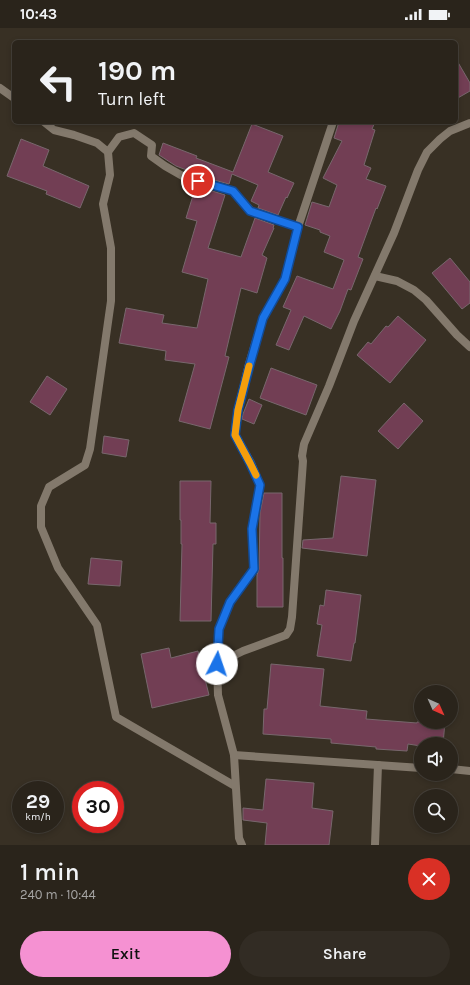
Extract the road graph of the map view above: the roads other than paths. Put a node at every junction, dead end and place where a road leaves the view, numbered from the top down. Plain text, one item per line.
1 (0, 88) edge
2 (12, 97) edge
3 (470, 123) edge
4 (46, 124) edge
5 (332, 124) edge
6 (108, 152) junction
7 (298, 227) junction
8 (375, 276) junction
9 (470, 347) edge
10 (217, 664) junction
11 (234, 755) junction
12 (378, 765) junction
13 (414, 768) edge
14 (458, 770) edge
15 (470, 771) edge
16 (235, 786) junction
17 (242, 845) edge
18 (375, 845) edge

1 - 2 street
3 - 8 street
4 - 6 street
5 - 7 street
6 - 7 street
6 - 16 street
7 - 10 street
8 - 9 street
8 - 10 street
10 - 11 street
11 - 12 street
11 - 16 street
12 - 13 street
12 - 18 street
14 - 15 street
16 - 17 street

